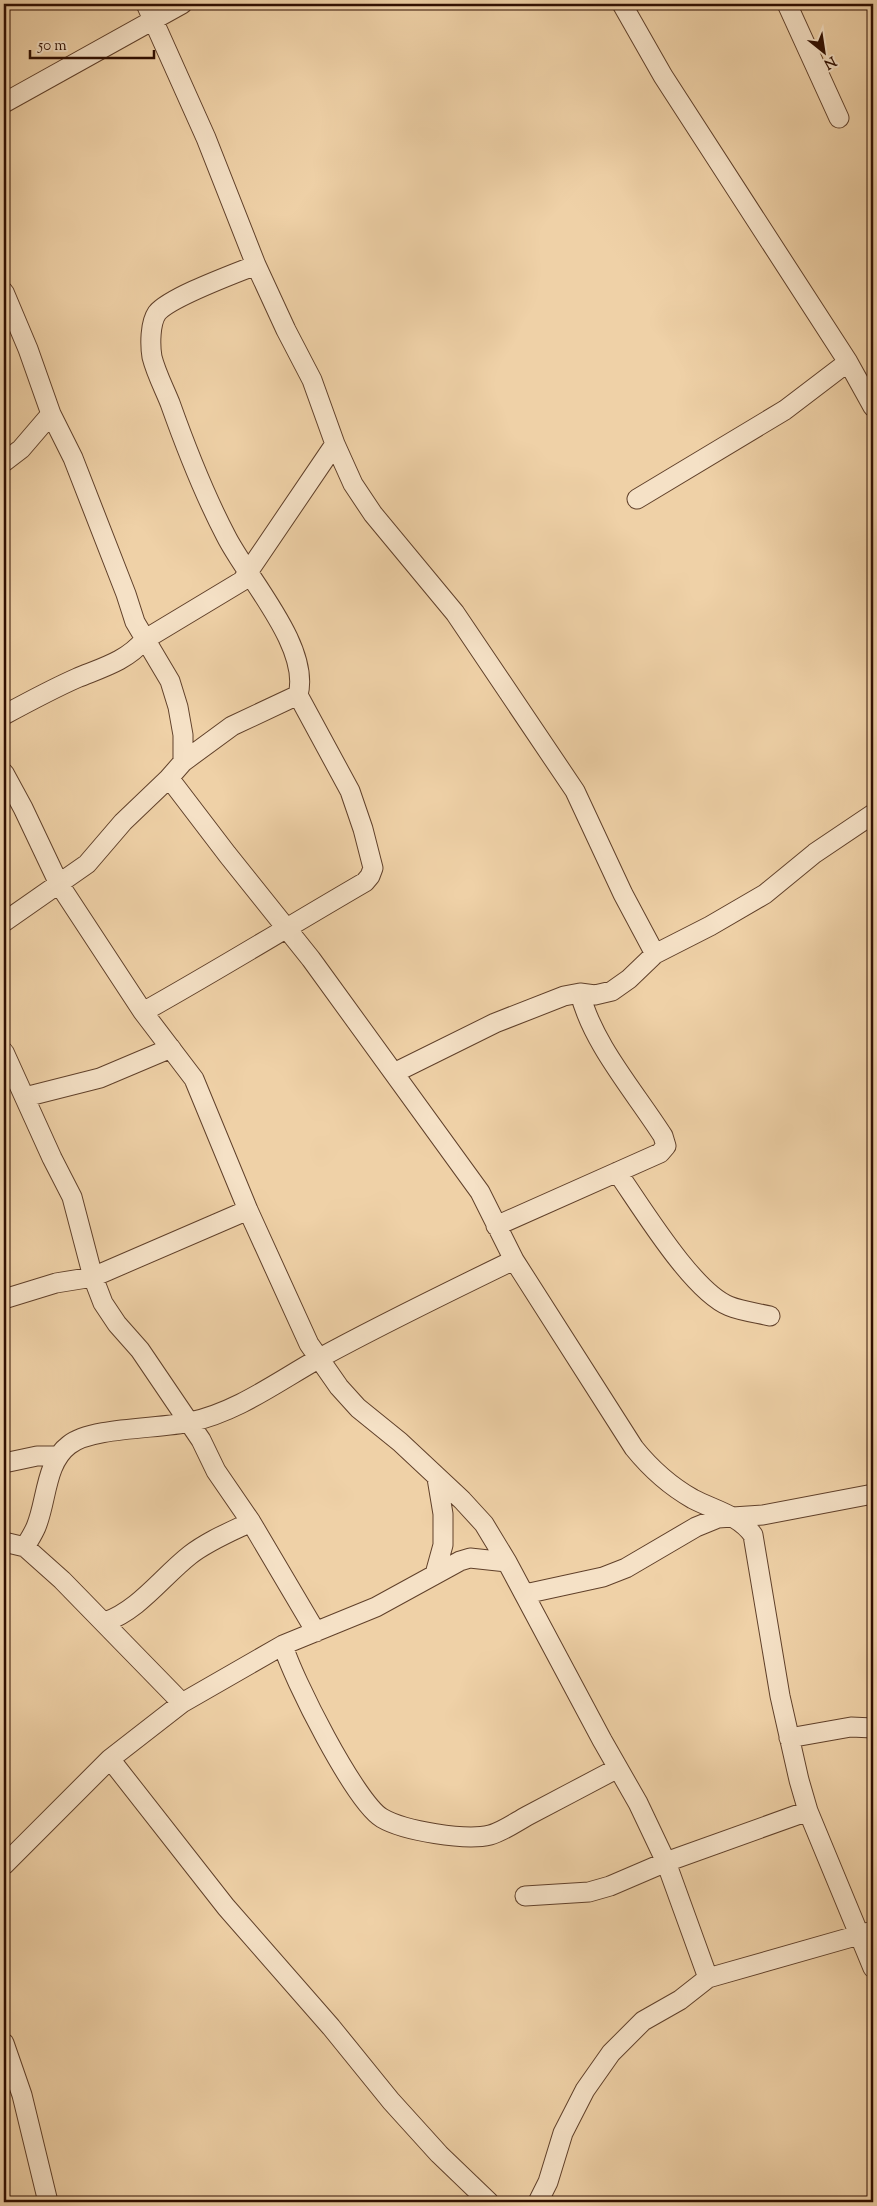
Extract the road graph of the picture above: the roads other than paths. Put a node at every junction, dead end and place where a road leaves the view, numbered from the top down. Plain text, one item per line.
1 (182, 4) edge
2 (622, 4) edge
3 (787, 4) edge
4 (149, 12) edge
5 (4, 103) edge
6 (839, 118) dead end
7 (256, 265) junction
8 (4, 292) edge
9 (848, 362) junction
10 (873, 407) edge
11 (51, 414) junction
12 (335, 444) junction
13 (4, 462) edge
14 (637, 499) dead end
15 (248, 575) junction
16 (144, 640) junction
17 (298, 694) junction
18 (4, 715) edge
19 (183, 762) junction
20 (4, 773) edge
21 (169, 778) junction
22 (873, 814) edge
23 (59, 884) junction
24 (4, 922) edge
25 (286, 928) junction
26 (655, 954) junction
27 (580, 993) junction
28 (143, 1012) junction
29 (171, 1048) junction
30 (4, 1052) edge
31 (394, 1073) junction
32 (26, 1097) junction
33 (617, 1172) junction
34 (248, 1210) junction
35 (496, 1226) junction
36 (514, 1260) junction
37 (93, 1277) junction
38 (4, 1299) edge
39 (770, 1316) dead end
40 (319, 1359) junction
41 (190, 1422) junction
42 (57, 1456) junction
43 (4, 1463) edge
44 (437, 1478) junction
45 (873, 1494) edge
46 (736, 1518) junction
47 (251, 1522) junction
48 (4, 1542) edge
49 (25, 1547) junction
50 (507, 1562) junction
51 (435, 1574) junction
52 (526, 1594) junction
53 (105, 1622) junction
54 (316, 1632) junction
55 (283, 1645) junction
56 (182, 1703) junction
57 (873, 1728) edge
58 (789, 1738) junction
59 (110, 1759) junction
60 (618, 1768) junction
61 (808, 1811) junction
62 (666, 1862) junction
63 (4, 1865) edge
64 (525, 1896) dead end
65 (866, 1933) edge
66 (873, 1968) edge
67 (708, 1978) junction
68 (4, 2044) edge
69 (48, 2202) edge
70 (489, 2202) edge
71 (538, 2202) edge

1 - 4 street
2 - 9 street
3 - 6 street
4 - 5 street
4 - 7 street
7 - 12 street
7 - 15 street
8 - 11 street
9 - 10 street
9 - 14 street
11 - 13 street
11 - 16 street
12 - 15 street
12 - 26 street
15 - 16 street
15 - 17 street
16 - 18 street
16 - 19 street
17 - 19 street
17 - 25 street
19 - 21 street
20 - 23 street
21 - 23 street
21 - 25 street
22 - 26 street
23 - 24 street
23 - 28 street
25 - 28 street
25 - 31 street
26 - 27 street
27 - 31 street
27 - 33 street
28 - 29 street
29 - 32 street
29 - 34 street
30 - 32 street
31 - 35 street
32 - 37 street
33 - 35 street
33 - 39 street
34 - 37 street
34 - 40 street
35 - 36 street
36 - 40 street
36 - 46 street
37 - 38 street
37 - 41 street
40 - 41 street
40 - 44 street
41 - 42 street
41 - 47 street
42 - 43 street
42 - 49 street
44 - 50 street
44 - 51 street
45 - 46 street
46 - 52 street
46 - 58 street
47 - 53 street
47 - 54 street
48 - 49 street
49 - 53 street
50 - 51 street
50 - 52 street
51 - 54 street
52 - 60 street
53 - 56 street
54 - 55 street
55 - 56 street
55 - 60 street
56 - 59 street
57 - 58 street
58 - 61 street
59 - 63 street
59 - 70 street
60 - 62 street
61 - 62 street
61 - 65 street
62 - 64 street
62 - 67 street
65 - 66 street
65 - 67 street
67 - 71 street
68 - 69 street

